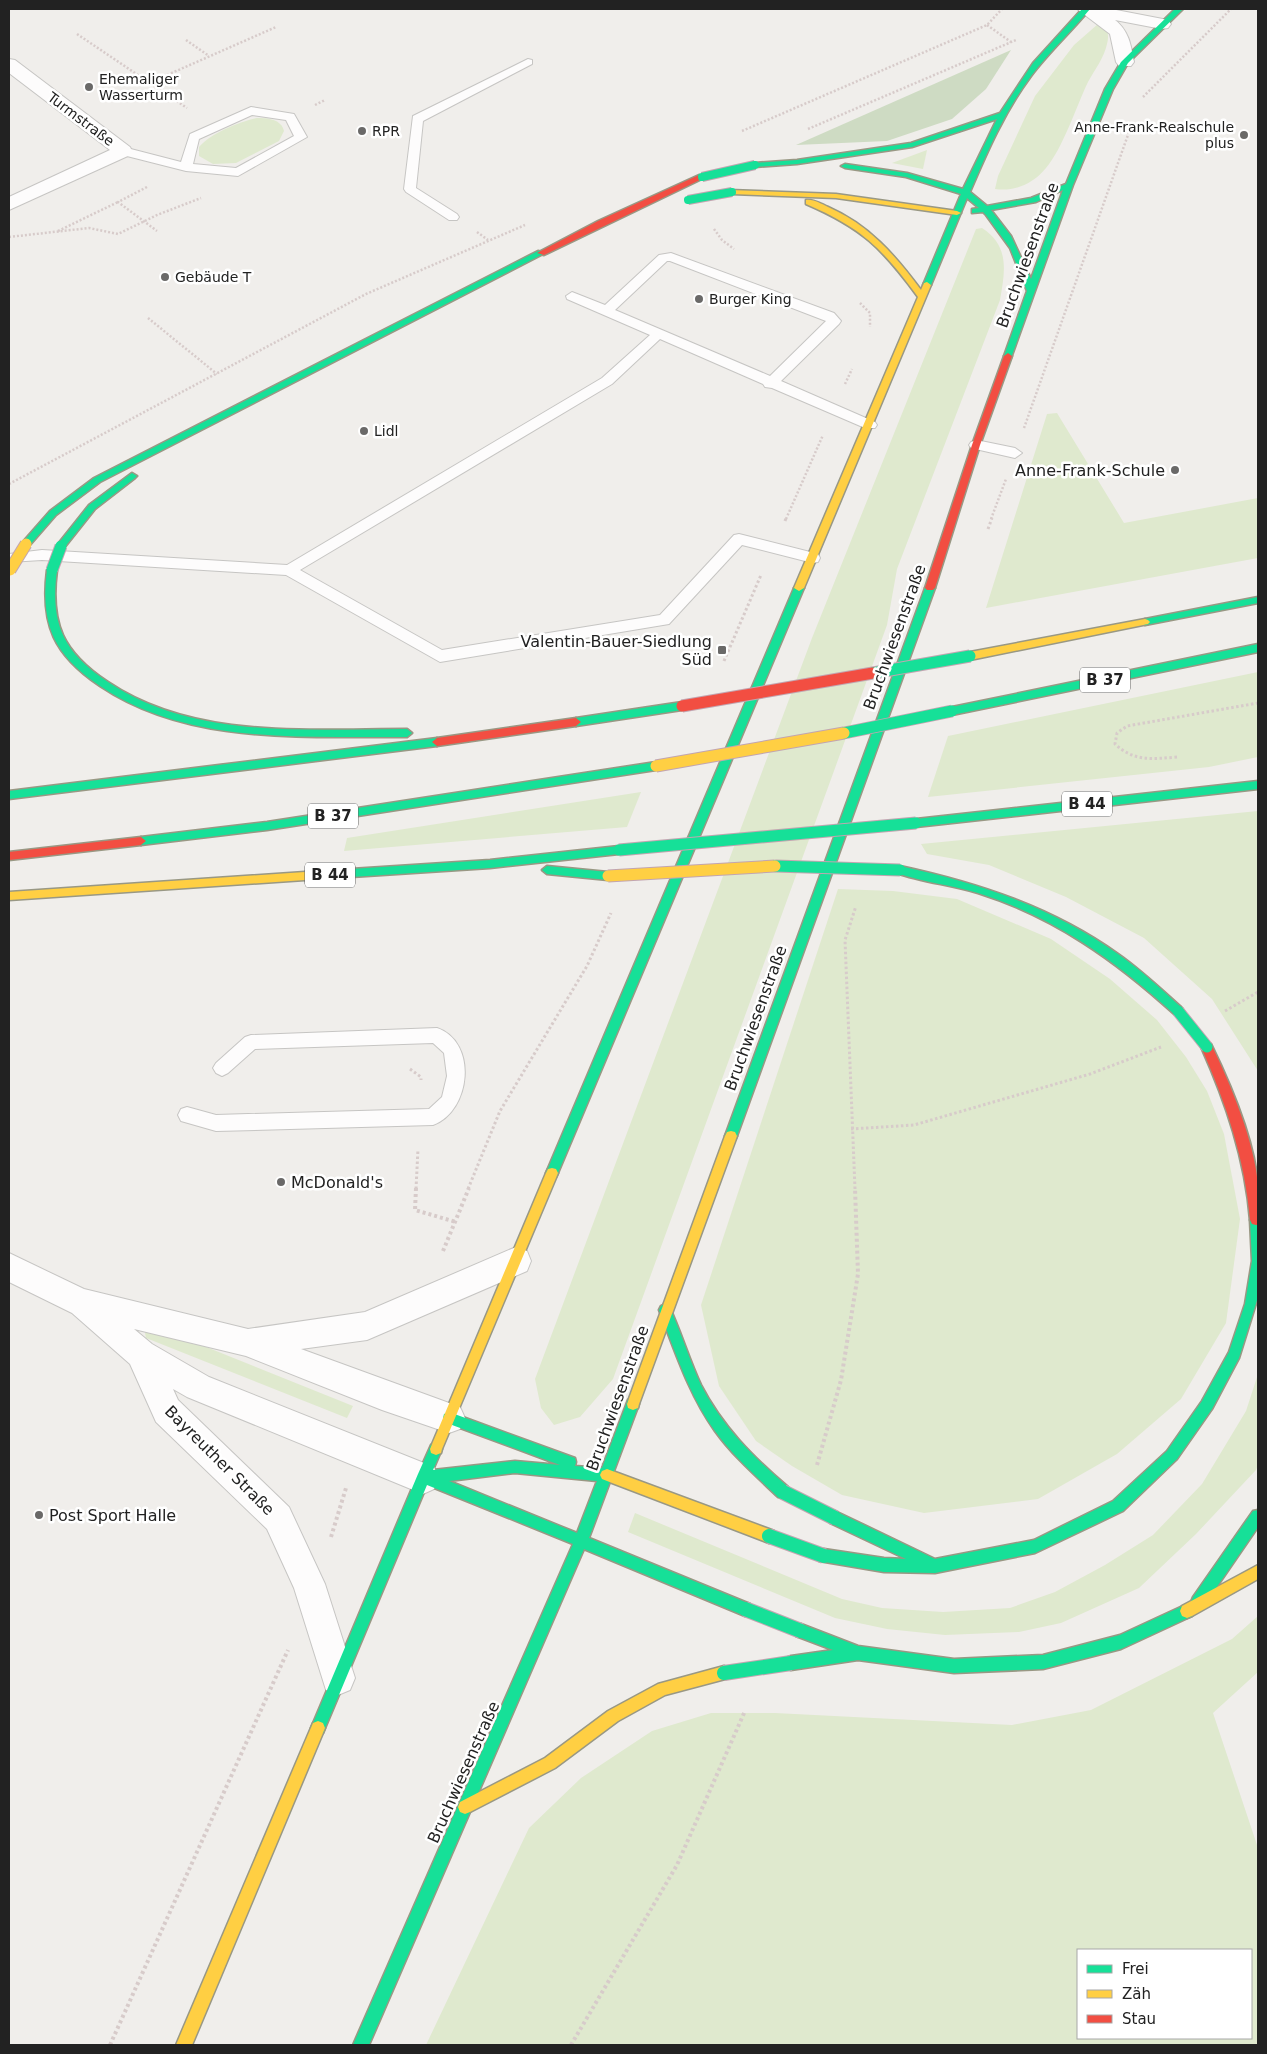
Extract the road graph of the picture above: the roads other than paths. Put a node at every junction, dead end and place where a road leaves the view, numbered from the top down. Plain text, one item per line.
1 (1086, 9) edge
2 (1179, 9) edge
3 (1162, 24) junction
4 (528, 62) dead end
5 (1125, 62) junction
6 (9, 64) edge
7 (1001, 115) junction
8 (124, 151) junction
9 (796, 162) junction
10 (186, 167) junction
11 (1069, 185) junction
12 (966, 193) junction
13 (789, 194) junction
14 (684, 202) dead end
15 (9, 204) edge
16 (989, 210) junction
17 (957, 213) junction
18 (453, 217) dead end
19 (1031, 290) junction
20 (572, 296) dead end
21 (922, 297) junction
22 (606, 312) junction
23 (658, 334) junction
24 (770, 384) junction
25 (277, 401) dead end
26 (870, 426) junction
27 (976, 445) junction
28 (1015, 453) road end
29 (812, 558) junction
30 (9, 567) edge
31 (289, 570) junction
32 (1258, 600) edge
33 (1258, 648) edge
34 (490, 735) junction
35 (1258, 785) edge
36 (9, 795) edge
37 (9, 856) edge
38 (490, 864) junction
39 (9, 896) edge
40 (222, 1068) dead end
41 (187, 1115) dead end
42 (516, 1261) junction
43 (9, 1267) edge
44 (79, 1302) junction
45 (666, 1310) junction
46 (246, 1342) junction
47 (142, 1354) junction
48 (449, 1418) junction
49 (607, 1475) junction
50 (423, 1478) junction
51 (481, 1482) dead end
52 (549, 1482) dead end
53 (1258, 1516) edge
54 (581, 1542) junction
55 (935, 1566) junction
56 (1258, 1572) edge
57 (1194, 1608) junction
58 (858, 1653) junction
59 (338, 1678) junction
60 (465, 1807) junction
61 (184, 2045) edge
62 (361, 2045) edge

1 - 3 street
1 - 5 street
1 - 7 main road
2 - 3 main road, Bruchwiesenstraße
3 - 5 main road, Bruchwiesenstraße
4 - 18 lane
5 - 11 main road, Bruchwiesenstraße
6 - 8 street, Turmstraße
7 - 9 main road
7 - 12 main road
8 - 10 lane
8 - 15 street, Turmstraße
9 - 12 main road
9 - 30 main road, bridge
10 - 10 lane
11 - 16 main road
11 - 19 main road, Bruchwiesenstraße
12 - 16 main road
12 - 17 main road
13 - 14 main road, bridge
13 - 17 main road
13 - 21 main road
16 - 17 main road
16 - 19 main road
17 - 21 main road
19 - 27 main road, Bruchwiesenstraße
20 - 22 lane
21 - 26 main road
22 - 23 lane
22 - 24 lane
23 - 24 lane
23 - 31 lane
24 - 26 lane
25 - 34 main road, bridge
26 - 29 main road
27 - 28 lane
27 - 45 main road, Bruchwiesenstraße
29 - 31 lane
29 - 42 main road
30 - 31 lane
32 - 34 main road, bridge
33 - 37 main road, B 37, bridge
34 - 36 main road
35 - 38 main road, B 44, bridge
38 - 39 main road, B 44
38 - 55 main road, bridge
40 - 41 lane
42 - 46 street, Bayreuther Straße
42 - 48 main road
43 - 44 street, Bayreuther Straße
44 - 46 street, Bayreuther Straße
44 - 47 street, Bayreuther Straße
45 - 49 main road, Bruchwiesenstraße
45 - 55 main road, bridge
46 - 48 street, Bayreuther Straße
47 - 50 street, Bayreuther Straße
47 - 59 street, Bayreuther Straße
48 - 49 main road
48 - 50 main road
49 - 50 main road
49 - 52 main road
49 - 54 main road, Bruchwiesenstraße
49 - 55 main road, bridge
50 - 51 main road
50 - 54 main road
50 - 59 main road
53 - 57 main road
54 - 58 main road, bridge
54 - 60 main road, Bruchwiesenstraße
56 - 57 main road
57 - 58 main road
58 - 60 main road, bridge
59 - 61 main road
60 - 62 main road, Bruchwiesenstraße

